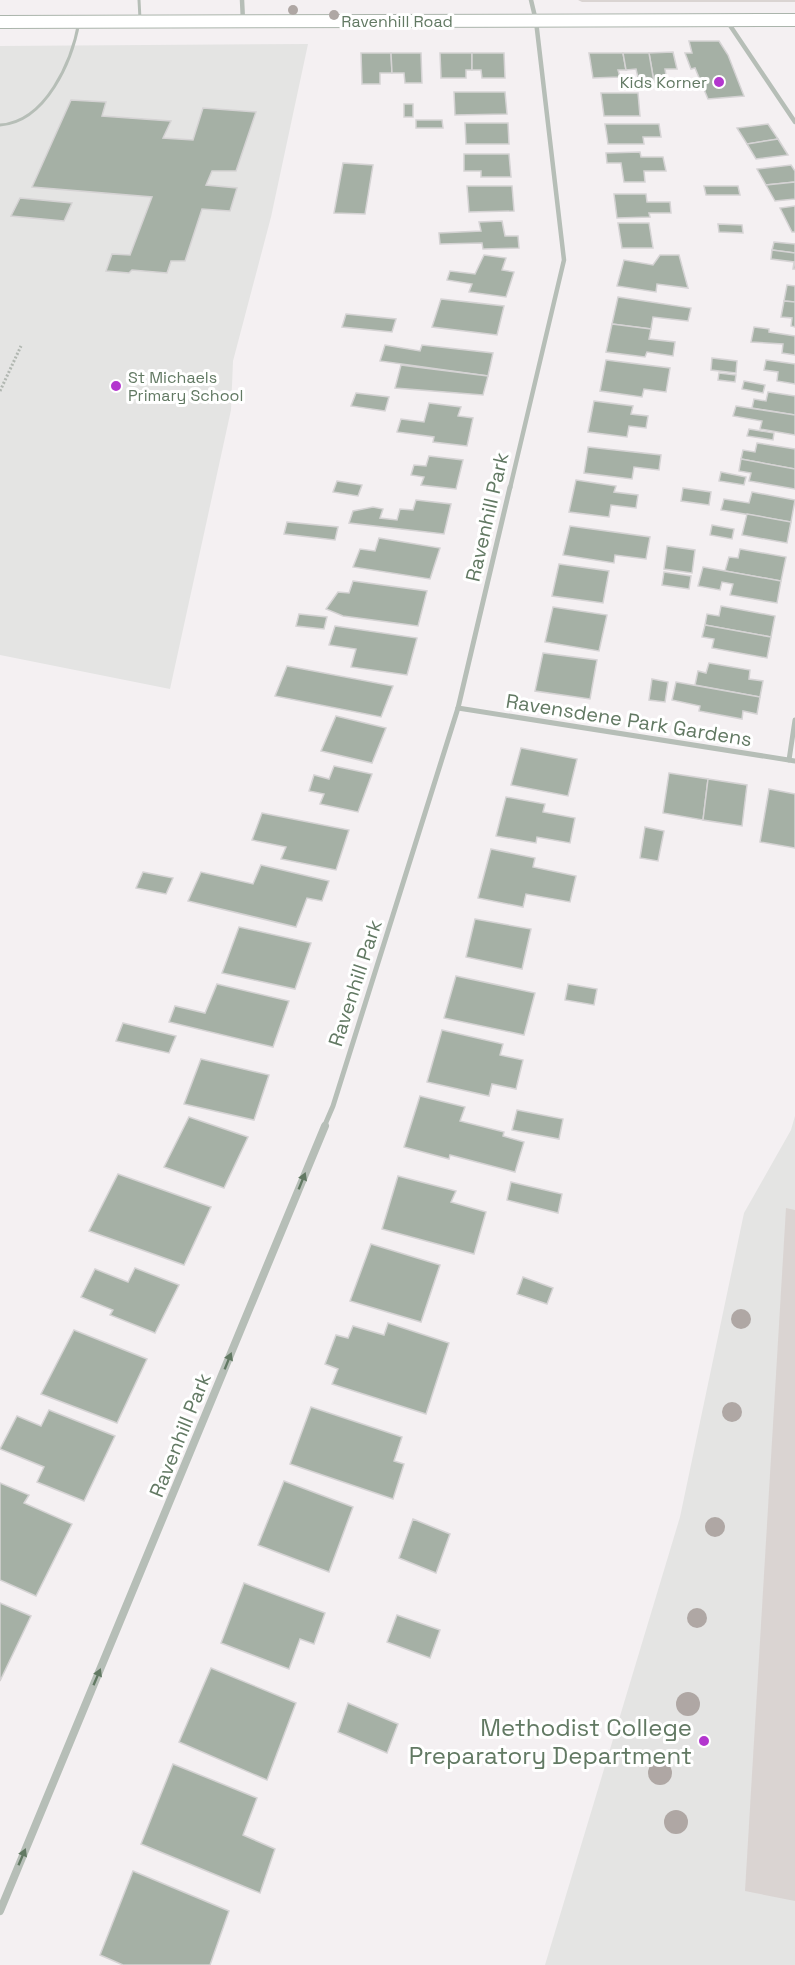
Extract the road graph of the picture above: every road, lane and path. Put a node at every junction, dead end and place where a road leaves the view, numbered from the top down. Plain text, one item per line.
1 (139, 0) edge
2 (242, 0) edge
3 (531, 0) edge
4 (243, 21) junction
5 (536, 21) junction
6 (726, 21) junction
7 (795, 21) edge
8 (0, 22) edge
9 (79, 22) junction
10 (140, 22) junction
11 (795, 122) edge
12 (0, 125) edge
13 (21, 345) dead end
14 (0, 391) edge
15 (458, 708) junction
16 (795, 720) edge
17 (792, 760) edge
18 (0, 1911) edge

1 - 10 lane
2 - 4 street
3 - 5 street, Ravenhill Park
4 - 5 main road, Ravenhill Road
4 - 10 main road, Ravenhill Road
5 - 6 main road, Ravenhill Road
5 - 15 street, Ravenhill Park
6 - 7 main road, Ravenhill Road
6 - 11 street
8 - 9 main road, Ravenhill Road
9 - 10 main road, Ravenhill Road
9 - 12 lane
13 - 14 path
15 - 17 street, Ravensdene Park Gardens
18 -> 15 street, Ravenhill Park
16 - 17 street

